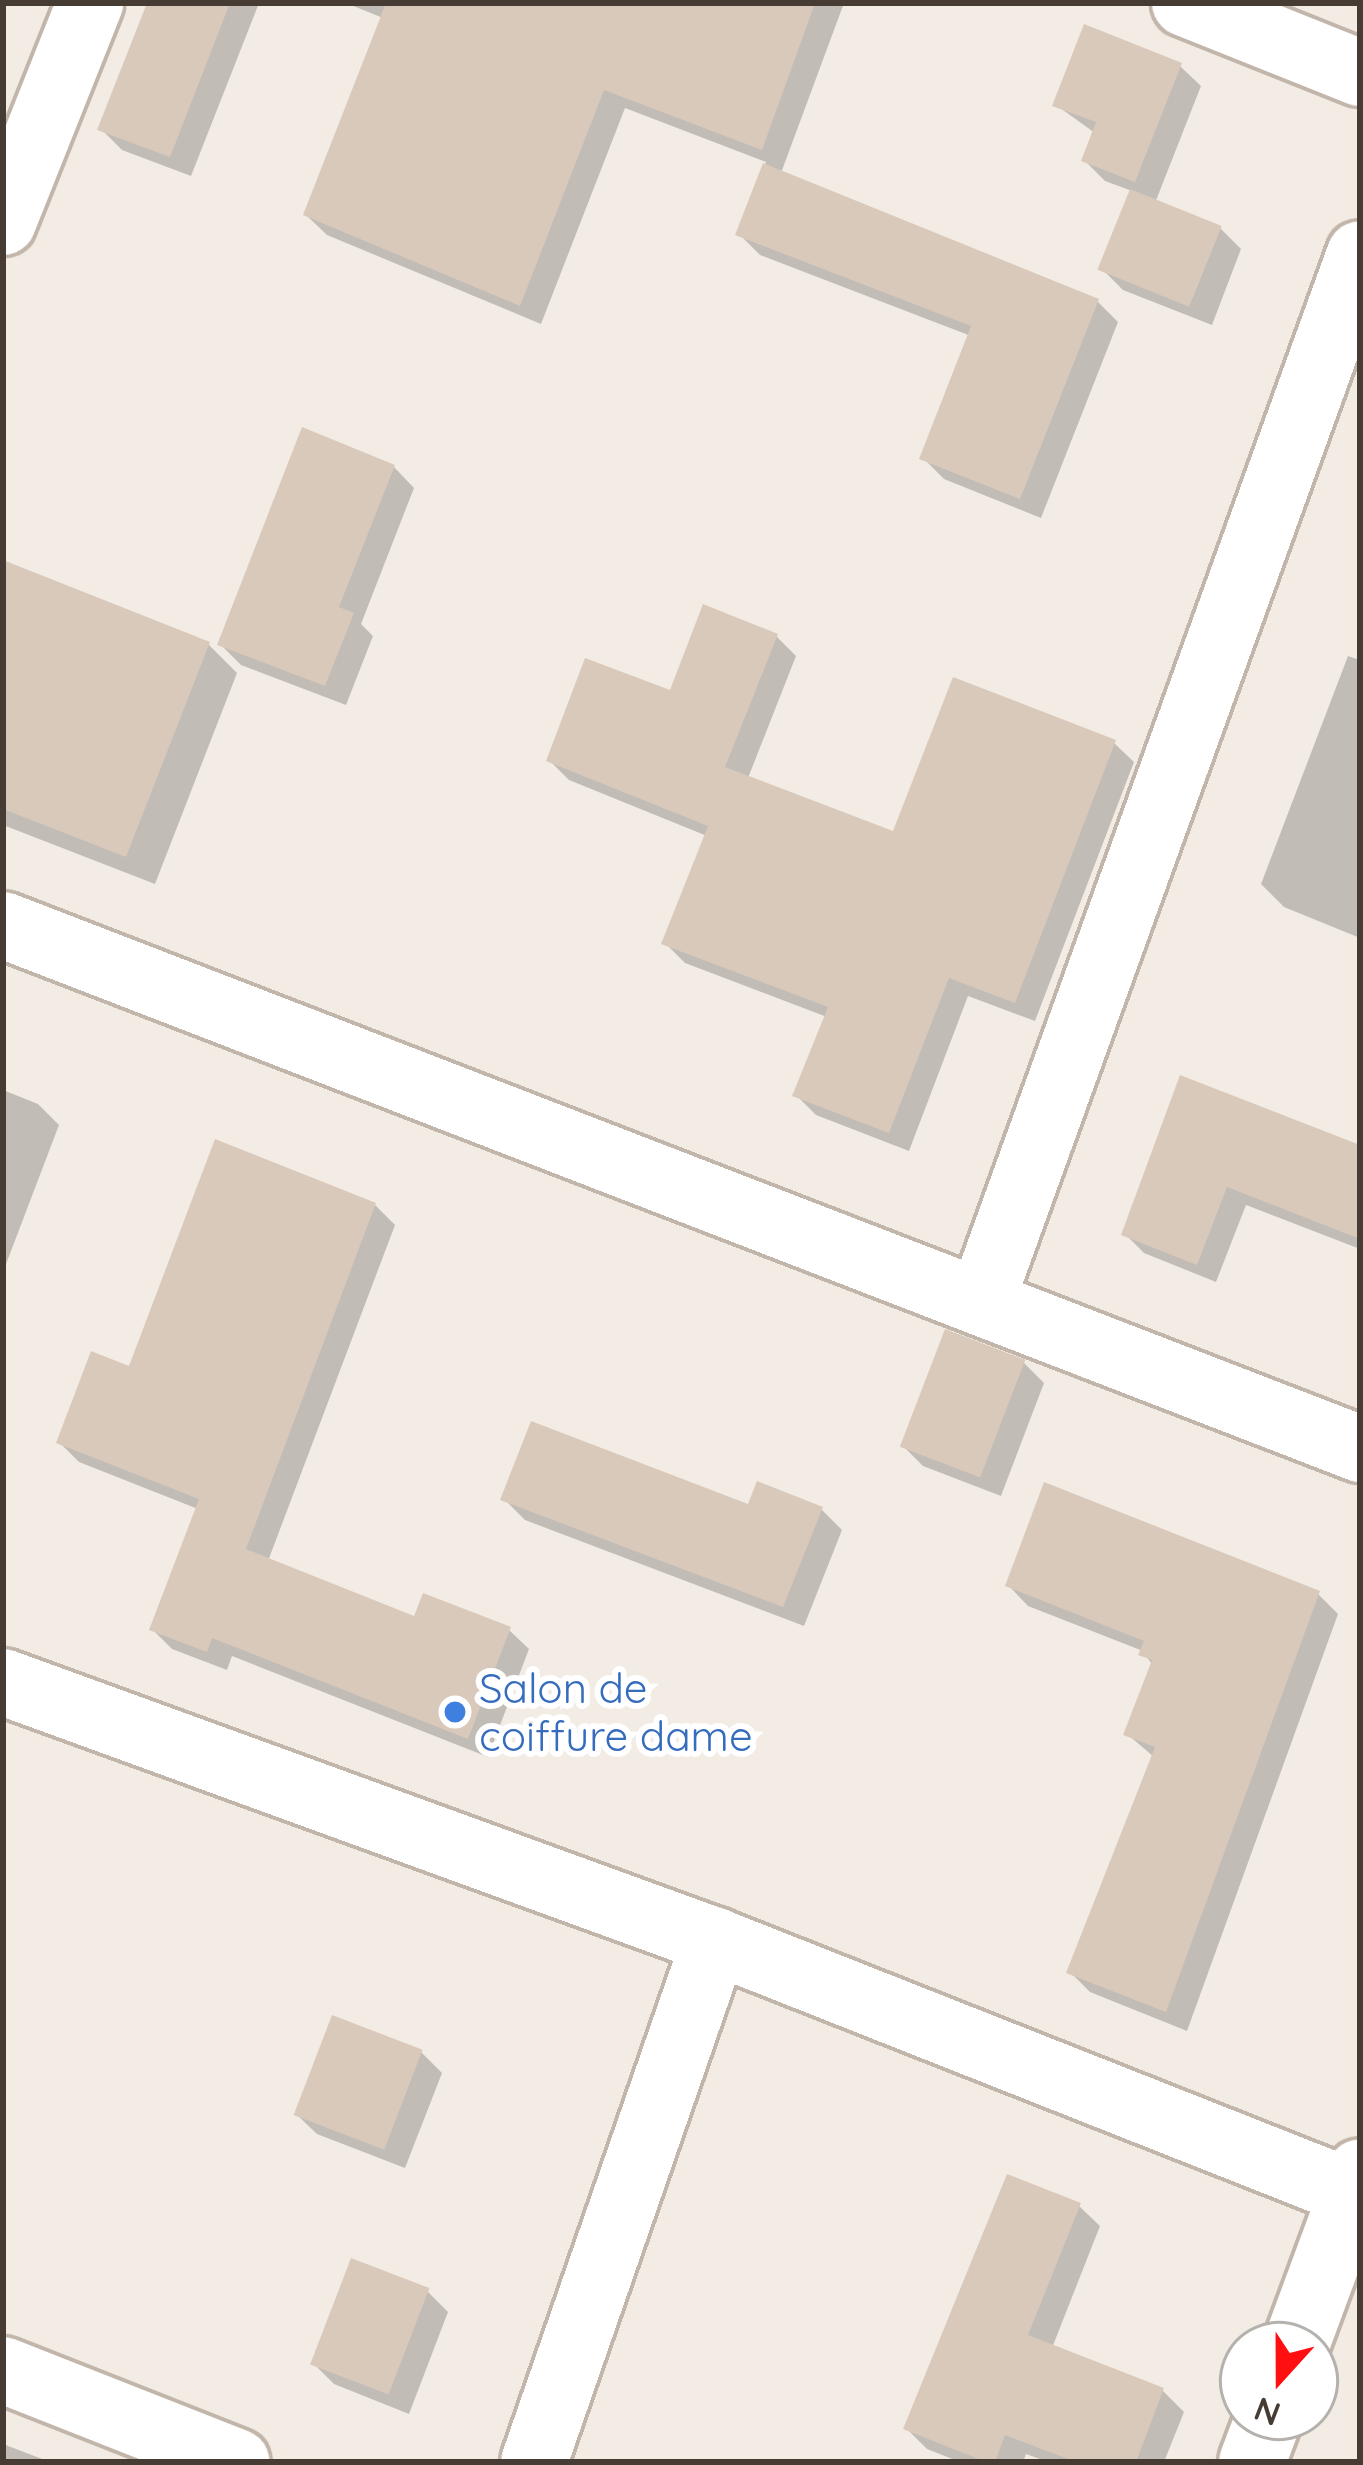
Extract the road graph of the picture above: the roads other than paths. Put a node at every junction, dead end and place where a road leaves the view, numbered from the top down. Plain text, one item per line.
1 (90, 3) edge
2 (1185, 3) edge
3 (1360, 73) edge
4 (3, 222) edge
5 (1360, 254) edge
6 (3, 925) edge
7 (981, 1302) junction
8 (1360, 1449) edge
9 (3, 1682) edge
10 (715, 1941) junction
11 (1358, 2187) edge
12 (1305, 2321) edge
13 (3, 2370) edge
14 (237, 2462) edge
15 (533, 2462) edge

1 - 4 street
2 - 3 street
5 - 7 street
6 - 7 street
7 - 8 street
9 - 10 street
10 - 11 street
10 - 15 street
11 - 12 street
13 - 14 street

